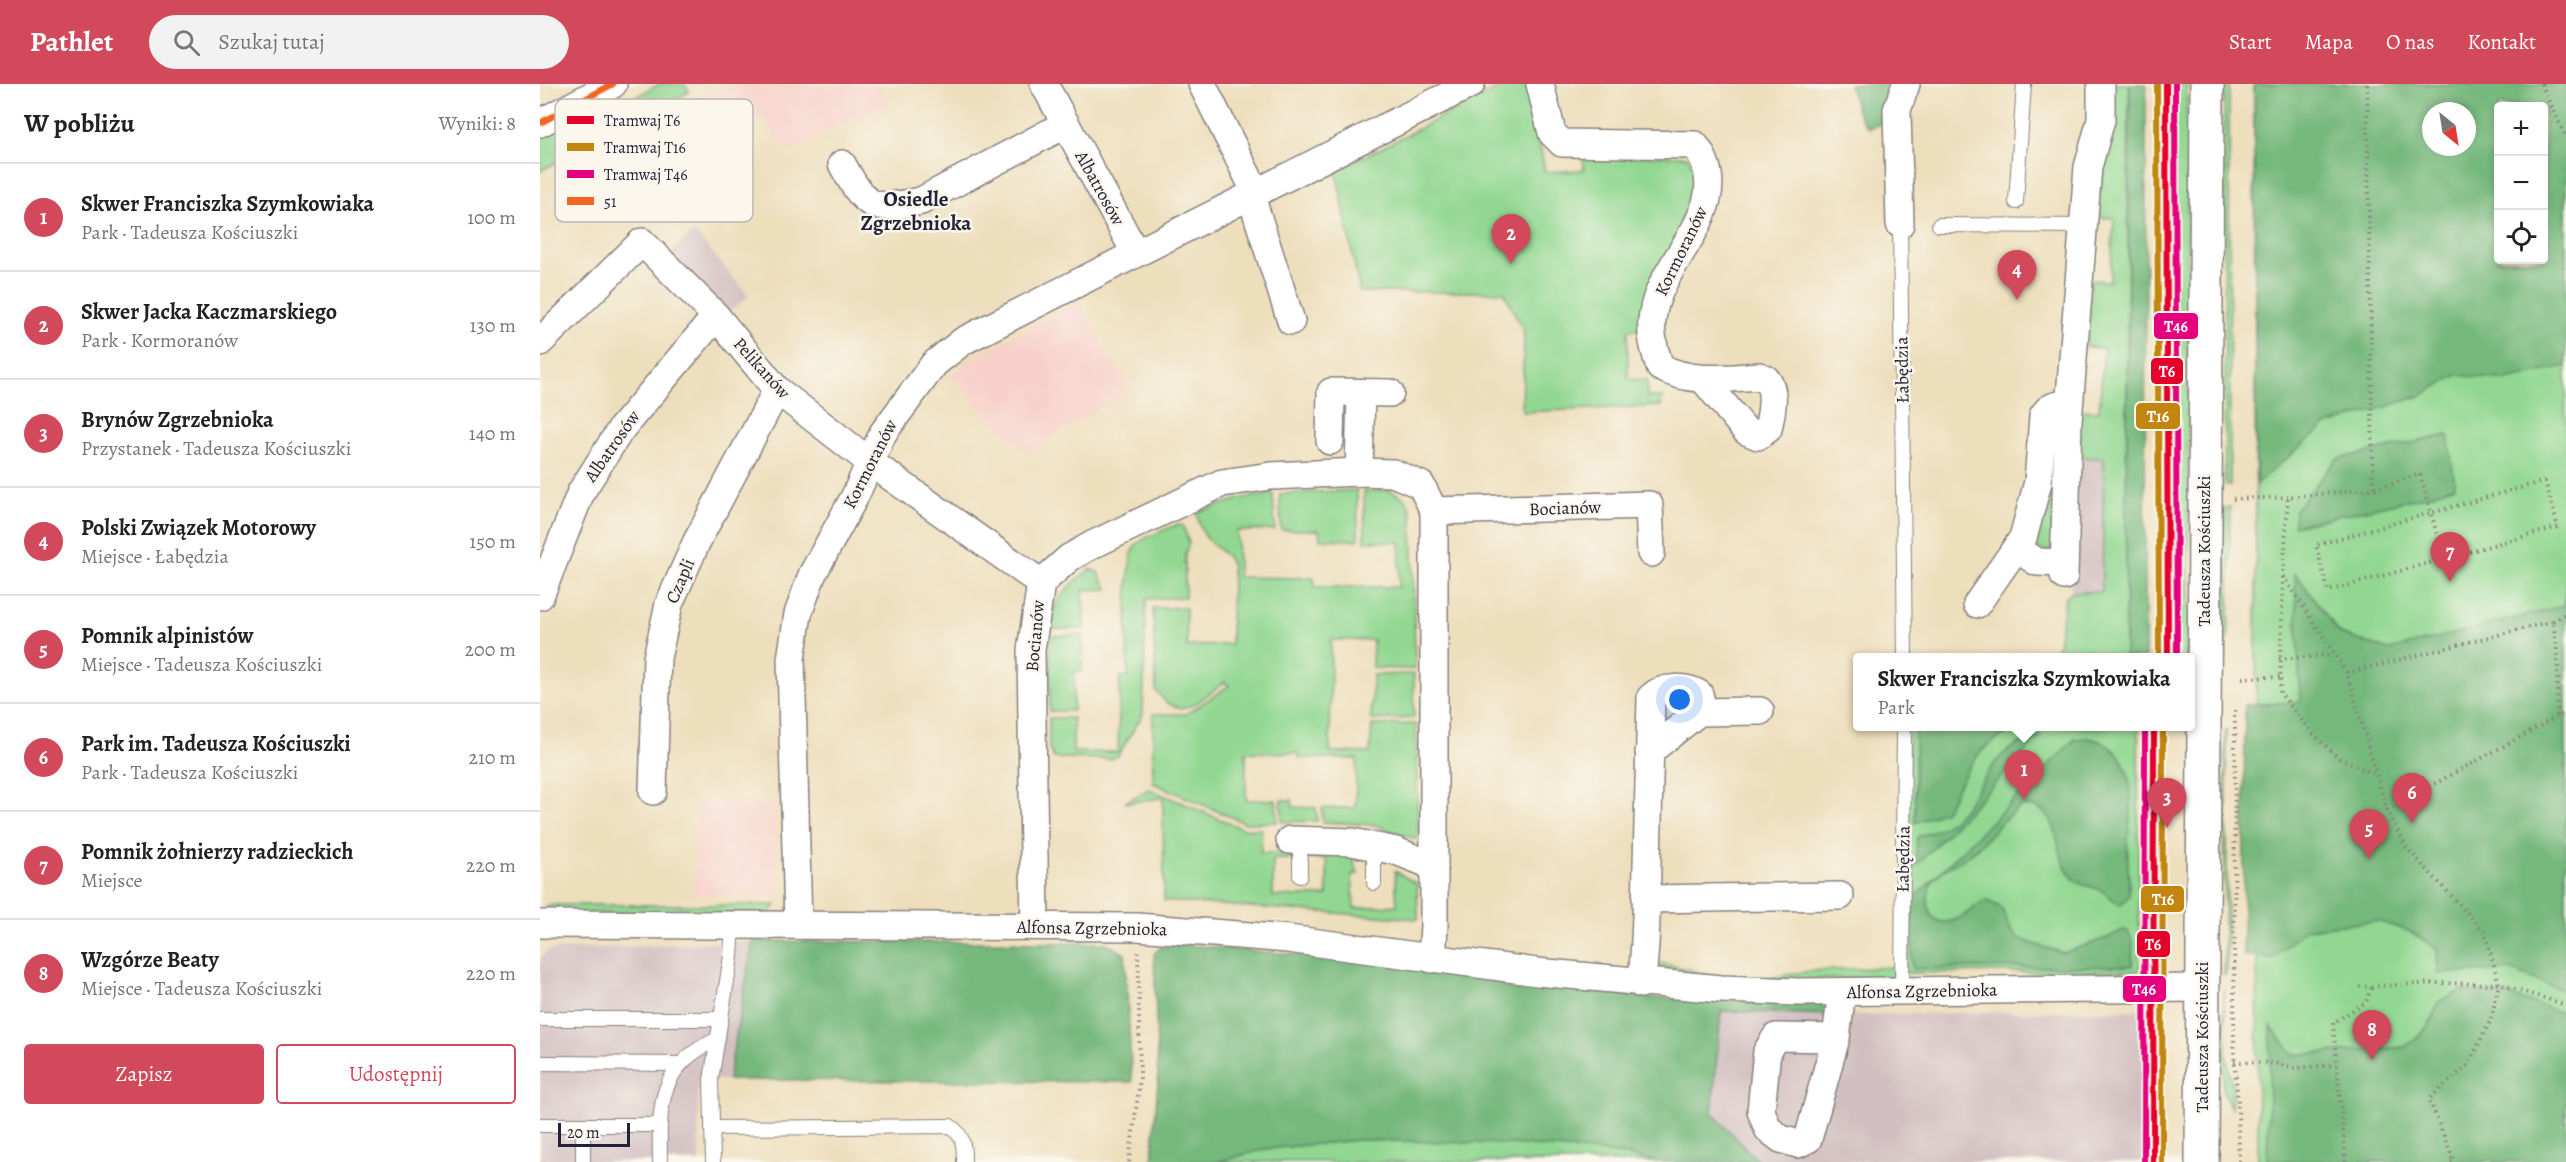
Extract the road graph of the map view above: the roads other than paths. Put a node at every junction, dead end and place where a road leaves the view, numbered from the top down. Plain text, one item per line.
1 (614, 84) edge
2 (1044, 84) edge
3 (1202, 84) edge
4 (1471, 84) edge
5 (1540, 84) edge
6 (1906, 84) edge
7 (2024, 84) edge
8 (2101, 84) edge
9 (2206, 84) edge
10 (586, 99) edge
11 (555, 115) edge
12 (540, 123) edge
13 (1066, 124) junction
14 (842, 164) dead end
15 (1254, 195) junction
16 (2016, 202) dead end
17 (1900, 224) joint
18 (1939, 225) dead end
19 (2083, 226) junction
20 (1135, 252) junction
21 (716, 316) junction
22 (1291, 321) dead end
23 (540, 342) edge
24 (1703, 379) dead end
25 (777, 390) junction
26 (1361, 393) junction
27 (1390, 393) dead end
28 (2069, 404) junction
29 (1330, 441) dead end
30 (870, 462) junction
31 (1359, 472) junction
32 (1434, 511) junction
33 (2016, 548) junction
34 (1651, 553) dead end
35 (1041, 583) junction
36 (540, 596) edge
37 (1977, 604) dead end
38 (1905, 653) edge
39 (1760, 711) dead end
40 (1699, 712) junction
41 (1905, 731) edge
42 (1649, 752) junction
43 (653, 791) dead end
44 (1295, 841) joint
45 (1374, 847) junction
46 (1434, 866) junction
47 (1300, 876) dead end
48 (1374, 883) dead end
49 (1840, 896) dead end
50 (1646, 899) junction
51 (540, 924) edge
52 (733, 925) junction
53 (798, 925) junction
54 (1035, 926) junction
55 (1432, 958) junction
56 (1641, 984) junction
57 (2202, 988) junction
58 (1842, 992) junction
59 (1902, 992) junction
60 (721, 1019) junction
61 (540, 1020) edge
62 (1836, 1038) dead end
63 (718, 1039) junction
64 (540, 1063) edge
65 (681, 1064) junction
66 (540, 1125) edge
67 (583, 1125) junction
68 (660, 1125) junction
69 (712, 1128) junction
70 (583, 1162) edge
71 (660, 1162) edge
72 (713, 1162) edge
73 (964, 1162) edge
74 (2202, 1162) edge

1 - 10 street
2 - 13 street, Albatrosów
3 - 15 street
4 - 15 street, Kormoranów
5 - 24 street, Kormoranów
6 - 17 street, Łabędzia
7 - 16 lane
8 - 19 street
9 - 57 street, Tadeusza Kościuszki
11 - 12 street
13 - 14 street
13 - 20 street, Albatrosów
15 - 20 street, Kormoranów
15 - 22 street
17 - 38 lane, Łabędzia
18 - 19 lane
19 - 28 street
20 - 30 street, Kormoranów
21 - 23 street, Pelikanów
21 - 25 street, Pelikanów
21 - 36 street, Albatrosów
25 - 30 street, Pelikanów
25 - 43 street, Czapli
26 - 27 street
26 - 29 street
26 - 31 street
28 - 33 street
28 - 33 street
30 - 35 street, Pelikanów
30 - 53 street, Kormoranów
31 - 32 street, Bocianów
31 - 35 street, Bocianów
32 - 34 street, Bocianów
32 - 46 street, Bocianów
33 - 37 street
35 - 54 street, Bocianów
39 - 40 street
40 - 42 street
40 - 42 street
41 - 59 lane, Łabędzia
42 - 50 street
44 - 45 street
44 - 47 lane
45 - 46 street
45 - 48 lane
46 - 55 street, Bocianów
49 - 50 street
50 - 56 street
51 - 52 street, Alfonsa Zgrzebnioka
52 - 53 street, Alfonsa Zgrzebnioka
52 - 60 lane
53 - 54 street, Alfonsa Zgrzebnioka
54 - 55 street, Alfonsa Zgrzebnioka
55 - 56 street, Alfonsa Zgrzebnioka
56 - 58 street, Alfonsa Zgrzebnioka
57 - 59 street, Alfonsa Zgrzebnioka
57 - 74 street, Tadeusza Kościuszki
58 - 59 street, Alfonsa Zgrzebnioka
58 - 62 street
60 - 61 lane
60 - 63 lane
63 - 65 lane
63 - 69 lane
64 - 65 lane
65 - 68 lane
66 - 67 lane
67 - 68 lane
67 - 70 lane
68 - 71 lane
69 - 72 lane
69 - 73 lane

